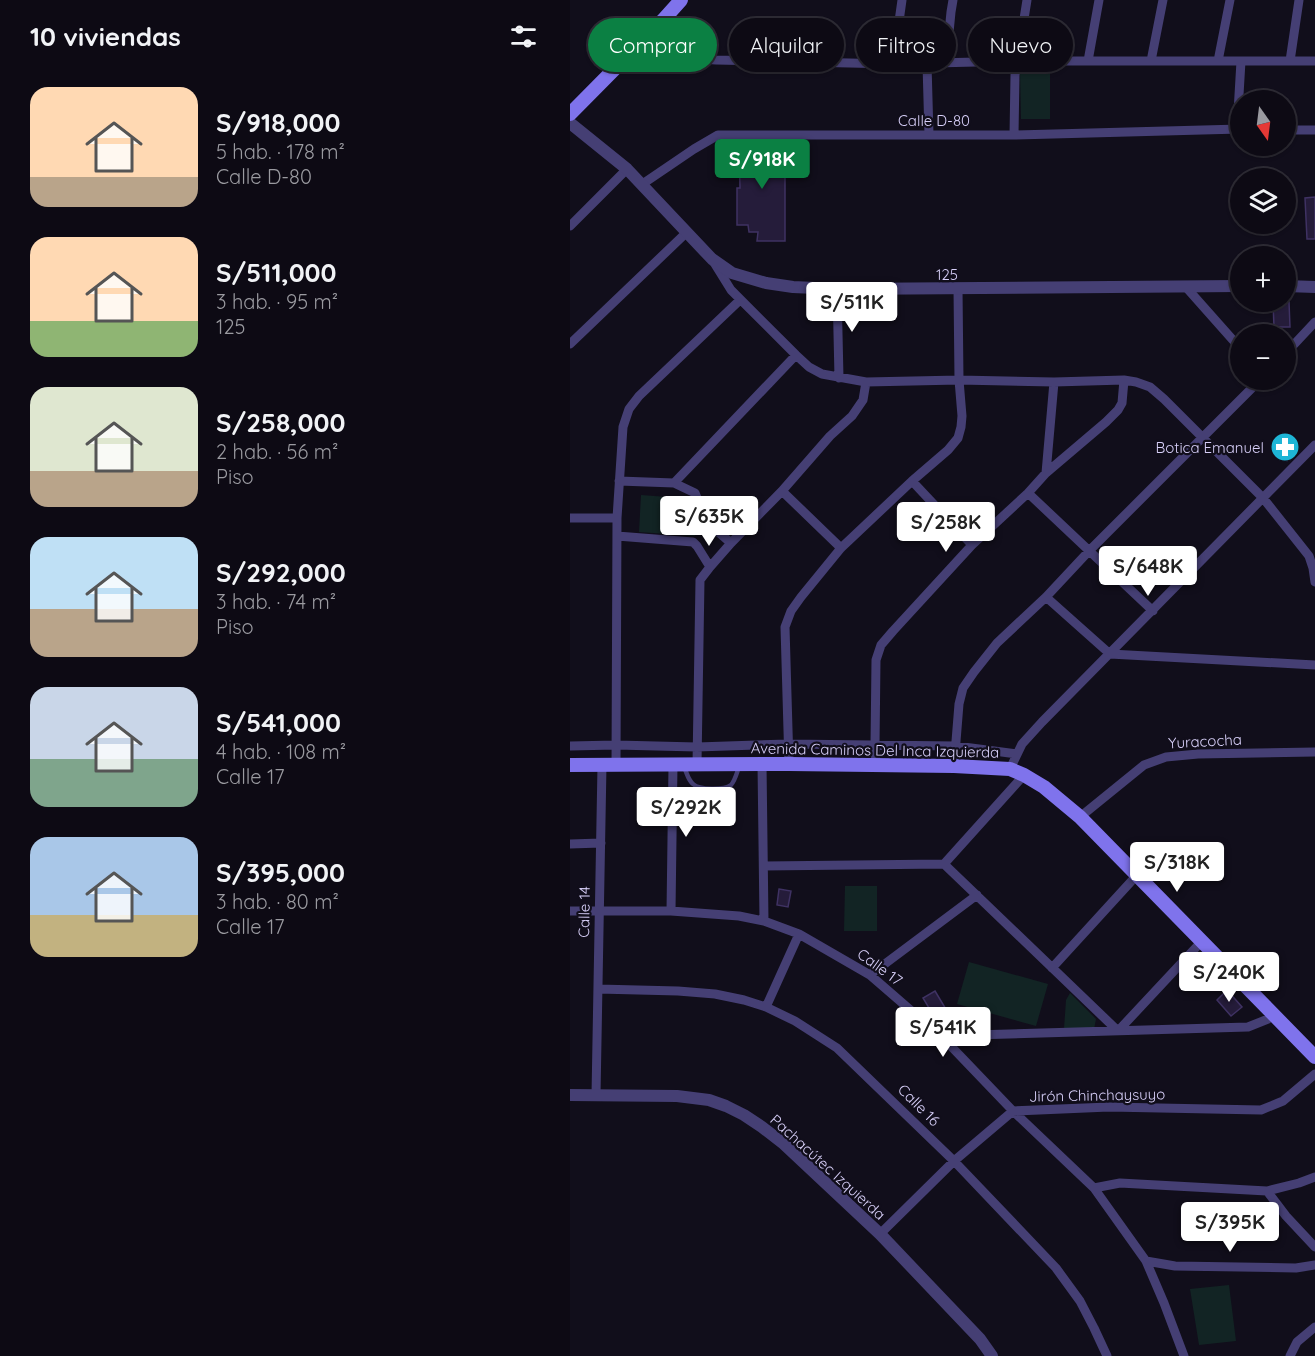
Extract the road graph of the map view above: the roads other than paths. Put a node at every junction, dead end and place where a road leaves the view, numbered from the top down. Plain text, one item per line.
1 (680, 0) edge
2 (902, 0) edge
3 (953, 0) edge
4 (1028, 0) edge
5 (1099, 0) edge
6 (1163, 0) edge
7 (1230, 0) edge
8 (1299, 0) edge
9 (663, 18) edge
10 (899, 18) edge
11 (950, 18) edge
12 (1025, 18) edge
13 (717, 60) edge
14 (1073, 61) edge
15 (1088, 61) junction
16 (1151, 61) junction
17 (1218, 61) junction
18 (1241, 61) junction
19 (1290, 61) junction
20 (1315, 61) edge
21 (856, 63) edge
22 (612, 72) edge
23 (927, 72) edge
24 (1016, 72) edge
25 (1240, 90) edge
26 (570, 114) edge
27 (570, 123) edge
28 (1230, 129) edge
29 (1296, 130) edge
30 (1315, 130) edge
31 (929, 135) junction
32 (1014, 135) junction
33 (627, 169) junction
34 (641, 185) junction
35 (570, 226) edge
36 (686, 233) junction
37 (712, 259) junction
38 (1185, 286) junction
39 (1230, 286) edge
40 (1296, 286) edge
41 (1315, 286) edge
42 (837, 289) junction
43 (958, 289) junction
44 (741, 300) junction
45 (1315, 322) edge
46 (1230, 337) edge
47 (1296, 342) edge
48 (570, 344) edge
49 (796, 355) junction
50 (839, 378) junction
51 (959, 380) junction
52 (1124, 380) junction
53 (866, 382) junction
54 (1054, 382) junction
55 (1250, 390) edge
56 (1203, 438) junction
57 (1315, 445) edge
58 (1046, 473) junction
59 (619, 481) junction
60 (912, 481) junction
61 (674, 483) junction
62 (782, 491) junction
63 (1028, 493) junction
64 (1263, 498) junction
65 (570, 518) edge
66 (617, 518) junction
67 (617, 536) junction
68 (730, 543) junction
69 (972, 544) junction
70 (841, 548) junction
71 (1089, 551) junction
72 (710, 567) junction
73 (1315, 582) edge
74 (1046, 597) junction
75 (1153, 611) junction
76 (1110, 654) junction
77 (1315, 665) edge
78 (788, 744) junction
79 (616, 745) junction
80 (875, 745) junction
81 (570, 746) edge
82 (956, 746) junction
83 (697, 747) junction
84 (1315, 752) edge
85 (1017, 754) junction
86 (684, 764) junction
87 (740, 764) junction
88 (762, 764) junction
89 (789, 764) junction
90 (570, 765) edge
91 (609, 765) junction
92 (876, 765) junction
93 (954, 766) junction
94 (1010, 769) junction
95 (1024, 775) junction
96 (696, 787) junction
97 (673, 810) junction
98 (1080, 817) junction
99 (601, 843) junction
100 (570, 844) edge
101 (944, 864) junction
102 (764, 866) junction
103 (1137, 874) junction
104 (977, 895) junction
105 (600, 910) junction
106 (570, 911) edge
107 (671, 911) junction
108 (764, 921) junction
109 (799, 934) junction
110 (1202, 942) junction
111 (1052, 968) junction
112 (870, 975) junction
113 (598, 989) junction
114 (766, 1007) junction
115 (1272, 1014) junction
116 (1118, 1031) junction
117 (945, 1040) junction
118 (1315, 1057) edge
119 (1315, 1074) edge
120 (570, 1095) edge
121 (596, 1095) junction
122 (1012, 1111) junction
123 (954, 1161) junction
124 (1315, 1177) edge
125 (1094, 1188) junction
126 (1267, 1191) junction
127 (880, 1234) junction
128 (1315, 1246) edge
129 (1146, 1261) junction
130 (1315, 1265) edge
131 (1315, 1327) edge
132 (992, 1356) edge
133 (1107, 1356) edge
134 (1184, 1356) edge
135 (1290, 1356) edge

1 - 9 main road
2 - 10 street
3 - 11 street
4 - 12 street
5 - 15 street
6 - 16 street
7 - 17 street
8 - 19 street
13 - 21 street
14 - 15 street
15 - 16 street
16 - 17 street
17 - 18 street
18 - 19 street
18 - 25 street
19 - 20 street
22 - 26 main road
23 - 31 street
24 - 32 street
27 - 33 street, 125
28 - 32 street, Calle D-80
29 - 30 street
31 - 32 street, Calle D-80
31 - 34 street, Calle D-80
33 - 34 street, 125
33 - 35 street
34 - 36 street, 125
36 - 37 street, 125
36 - 48 street
37 - 42 street, 125
37 - 44 street
38 - 39 street, 125
38 - 43 street, 125
38 - 46 street
40 - 41 street
42 - 43 street, 125
42 - 50 street
43 - 51 street
44 - 49 street
44 - 59 street, Calle 14
45 - 47 street
49 - 50 street
49 - 61 street
50 - 53 street
51 - 53 street
51 - 54 street
51 - 60 street
52 - 54 street
52 - 56 street
52 - 58 street
53 - 62 street
54 - 58 street
55 - 56 street
56 - 64 street
56 - 71 street
57 - 64 street
58 - 63 street
59 - 61 street
59 - 66 street, Calle 14
60 - 69 street
60 - 70 street
61 - 68 street
62 - 68 street
62 - 70 street
63 - 69 street
63 - 71 street
64 - 73 street
64 - 75 street
65 - 66 street
66 - 67 street, Calle 14
67 - 72 street
67 - 79 street, Calle 14
68 - 72 street
69 - 80 street
70 - 78 street
71 - 74 street
71 - 75 street
72 - 83 street
74 - 76 street
74 - 82 street
75 - 76 street
76 - 77 street
76 - 85 street
78 - 80 street
78 - 83 street
78 - 89 street
79 - 81 street
79 - 83 street
79 - 91 street, Calle 14
80 - 82 street
80 - 92 street
82 - 85 street
82 - 93 street
83 - 86 street
84 - 98 street, Yuracocha
85 - 94 street
86 - 87 main road, Avenida Caminos Del Inca Izquierda
86 - 91 main road, Avenida Caminos Del Inca Izquierda
86 - 96 lane
86 - 97 street
87 - 88 main road, Avenida Caminos Del Inca Izquierda
87 - 96 lane
88 - 89 main road, Avenida Caminos Del Inca Izquierda
88 - 102 street
89 - 92 main road, Avenida Caminos Del Inca Izquierda
90 - 91 main road, Avenida Caminos Del Inca Izquierda
91 - 99 street, Calle 14
92 - 93 main road, Avenida Caminos Del Inca Izquierda
93 - 94 main road, Avenida Caminos Del Inca Izquierda
94 - 95 main road, Avenida Caminos Del Inca Izquierda
95 - 98 main road, Avenida Caminos Del Inca Izquierda
95 - 101 street
96 - 97 lane
97 - 107 street
98 - 103 main road, Avenida Caminos Del Inca Izquierda
99 - 100 street
99 - 105 street, Calle 14
101 - 102 street
101 - 104 street
102 - 108 street
103 - 110 main road, Avenida Caminos Del Inca Izquierda
103 - 111 street
104 - 111 street
104 - 112 street
105 - 106 street, Calle 17
105 - 107 street, Calle 17
105 - 113 street, Calle 14
107 - 108 street, Calle 17
108 - 109 street, Calle 17
109 - 112 street, Calle 17
109 - 114 street
110 - 115 main road, Avenida Caminos Del Inca Izquierda
110 - 116 street
111 - 116 street
112 - 117 street, Calle 17
113 - 114 street, Calle 16
113 - 121 street, Calle 14
114 - 123 street, Calle 16
115 - 116 street
115 - 118 main road, Avenida Caminos Del Inca Izquierda
116 - 117 street
117 - 122 street, Calle 17
119 - 122 street, Jirón Chinchaysuyo
120 - 121 street, Pachacútec Izquierda
121 - 127 street, Pachacútec Izquierda
122 - 123 street, Jirón Chinchaysuyo
122 - 125 street, Calle 17
123 - 127 street, Jirón Chinchaysuyo
123 - 133 street, Calle 16
124 - 126 street
125 - 126 street
125 - 129 street, Calle 17
126 - 128 street
127 - 132 street, Pachacútec Izquierda
129 - 130 street
129 - 134 street, Calle 17
131 - 135 street

